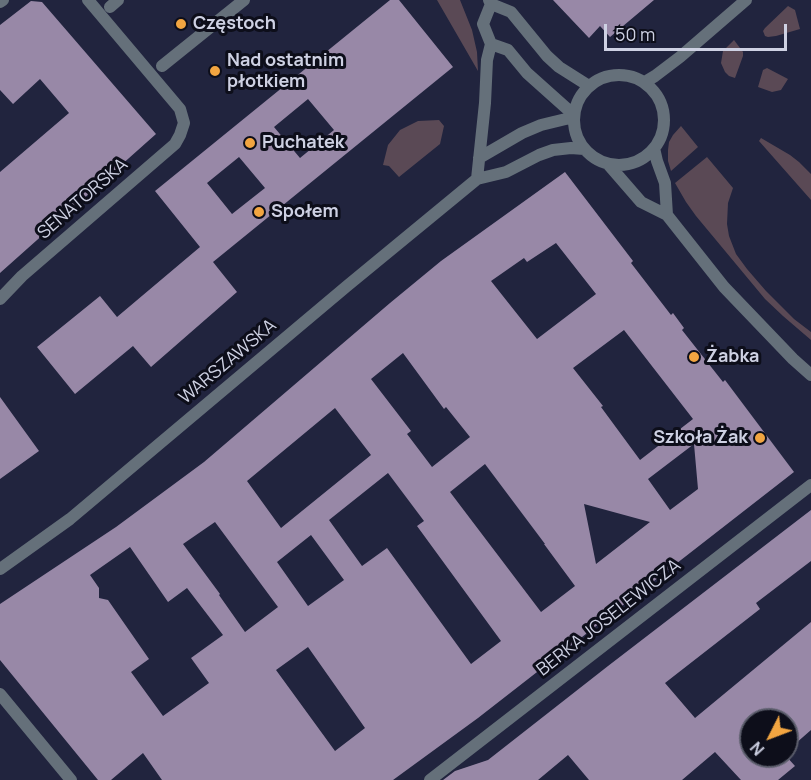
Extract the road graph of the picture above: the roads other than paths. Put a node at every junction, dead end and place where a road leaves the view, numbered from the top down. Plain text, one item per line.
1 (88, 0) edge
2 (244, 0) edge
3 (746, 0) edge
4 (490, 2) edge
5 (491, 44) junction
6 (162, 66) dead end
7 (645, 82) junction
8 (589, 86) junction
9 (574, 116) junction
10 (654, 148) junction
11 (584, 149) junction
12 (479, 158) junction
13 (608, 164) junction
14 (477, 179) junction
15 (667, 215) junction
16 (3, 290) edge
17 (811, 375) edge
18 (811, 485) edge
19 (0, 569) edge
20 (0, 694) edge
21 (71, 780) edge
22 (430, 780) edge

1 - 16 street, SENATORSKA
2 - 6 street
3 - 7 street
4 - 5 street
4 - 8 street
5 - 9 street
5 - 12 street
7 - 8 street
7 - 10 street
8 - 9 street
9 - 11 street
9 - 12 street
10 - 13 street
10 - 15 street
11 - 13 street
11 - 14 street, WARSZAWSKA
12 - 14 street
13 - 15 street
14 - 19 street, WARSZAWSKA
15 - 17 street
18 - 22 street, BERKA JOSELEWICZA
20 - 21 street

